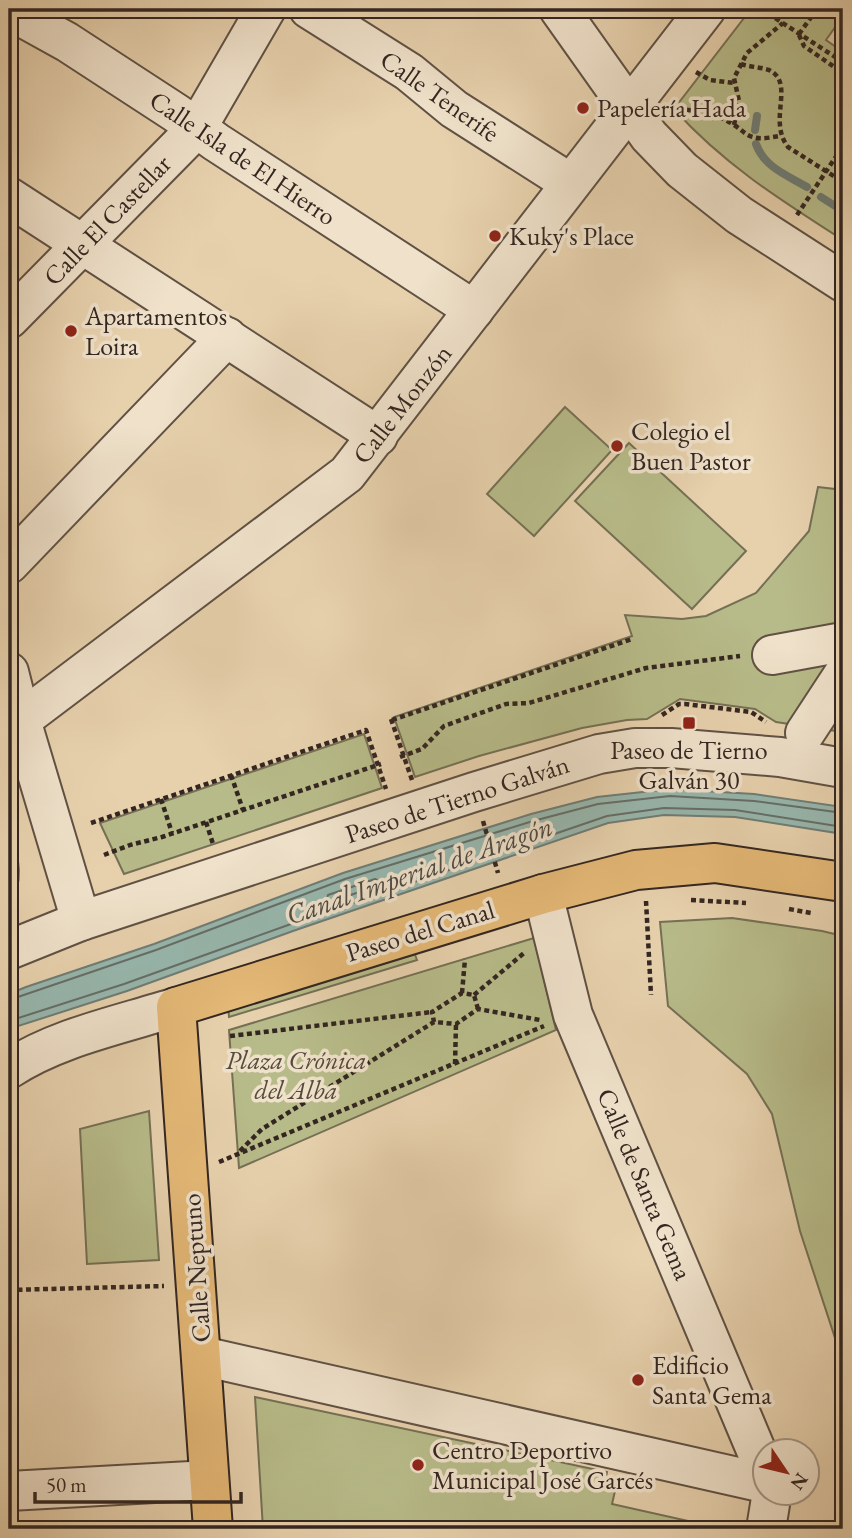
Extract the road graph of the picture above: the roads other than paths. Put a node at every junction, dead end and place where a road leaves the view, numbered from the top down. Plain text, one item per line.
1 (266, 9) edge
2 (309, 9) edge
3 (559, 9) edge
4 (706, 9) edge
5 (9, 10) edge
6 (646, 109) junction
7 (197, 128) junction
8 (570, 183) junction
9 (9, 197) edge
10 (84, 245) junction
11 (843, 282) edge
12 (474, 310) junction
13 (9, 319) edge
14 (227, 337) junction
15 (378, 436) junction
16 (9, 564) edge
17 (843, 642) edge
18 (772, 655) road end
19 (9, 672) edge
20 (843, 675) edge
21 (21, 720) junction
22 (805, 733) dead end
23 (843, 768) edge
24 (843, 882) edge
25 (543, 894) junction
26 (81, 921) junction
27 (9, 950) edge
28 (176, 1007) junction
29 (9, 1069) edge
30 (202, 1356) junction
31 (751, 1436) edge
32 (209, 1480) junction
33 (750, 1480) edge
34 (9, 1491) edge
35 (770, 1506) edge
36 (213, 1529) edge
37 (766, 1529) edge

1 - 7 street, Calle El Castellar
2 - 8 street, Calle Tenerife
3 - 6 street
4 - 6 street, Calle Monzón
5 - 7 street, Calle Isla de El Hierro
6 - 8 street, Calle Monzón
6 - 11 street
7 - 10 street, Calle El Castellar
7 - 12 street, Calle Isla de El Hierro
8 - 12 street, Calle Monzón
9 - 10 street
10 - 13 street, Calle El Castellar
10 - 14 street
12 - 15 street, Calle Monzón
14 - 15 street
14 - 16 street
15 - 21 street, Calle Monzón
17 - 18 street
19 - 21 street
20 - 22 street
21 - 26 street
23 - 26 street, Paseo de Tierno Galván
24 - 25 main road, Paseo del Canal
25 - 28 main road, Paseo del Canal
25 - 31 street, Calle de Santa Gema
26 - 27 street, Paseo de Tierno Galván
28 - 29 street, Paseo del Canal
28 - 30 main road, Calle Neptuno
30 - 32 main road, Calle Neptuno
30 - 33 street
32 - 34 street
32 - 36 main road, Calle Neptuno
35 - 37 street

